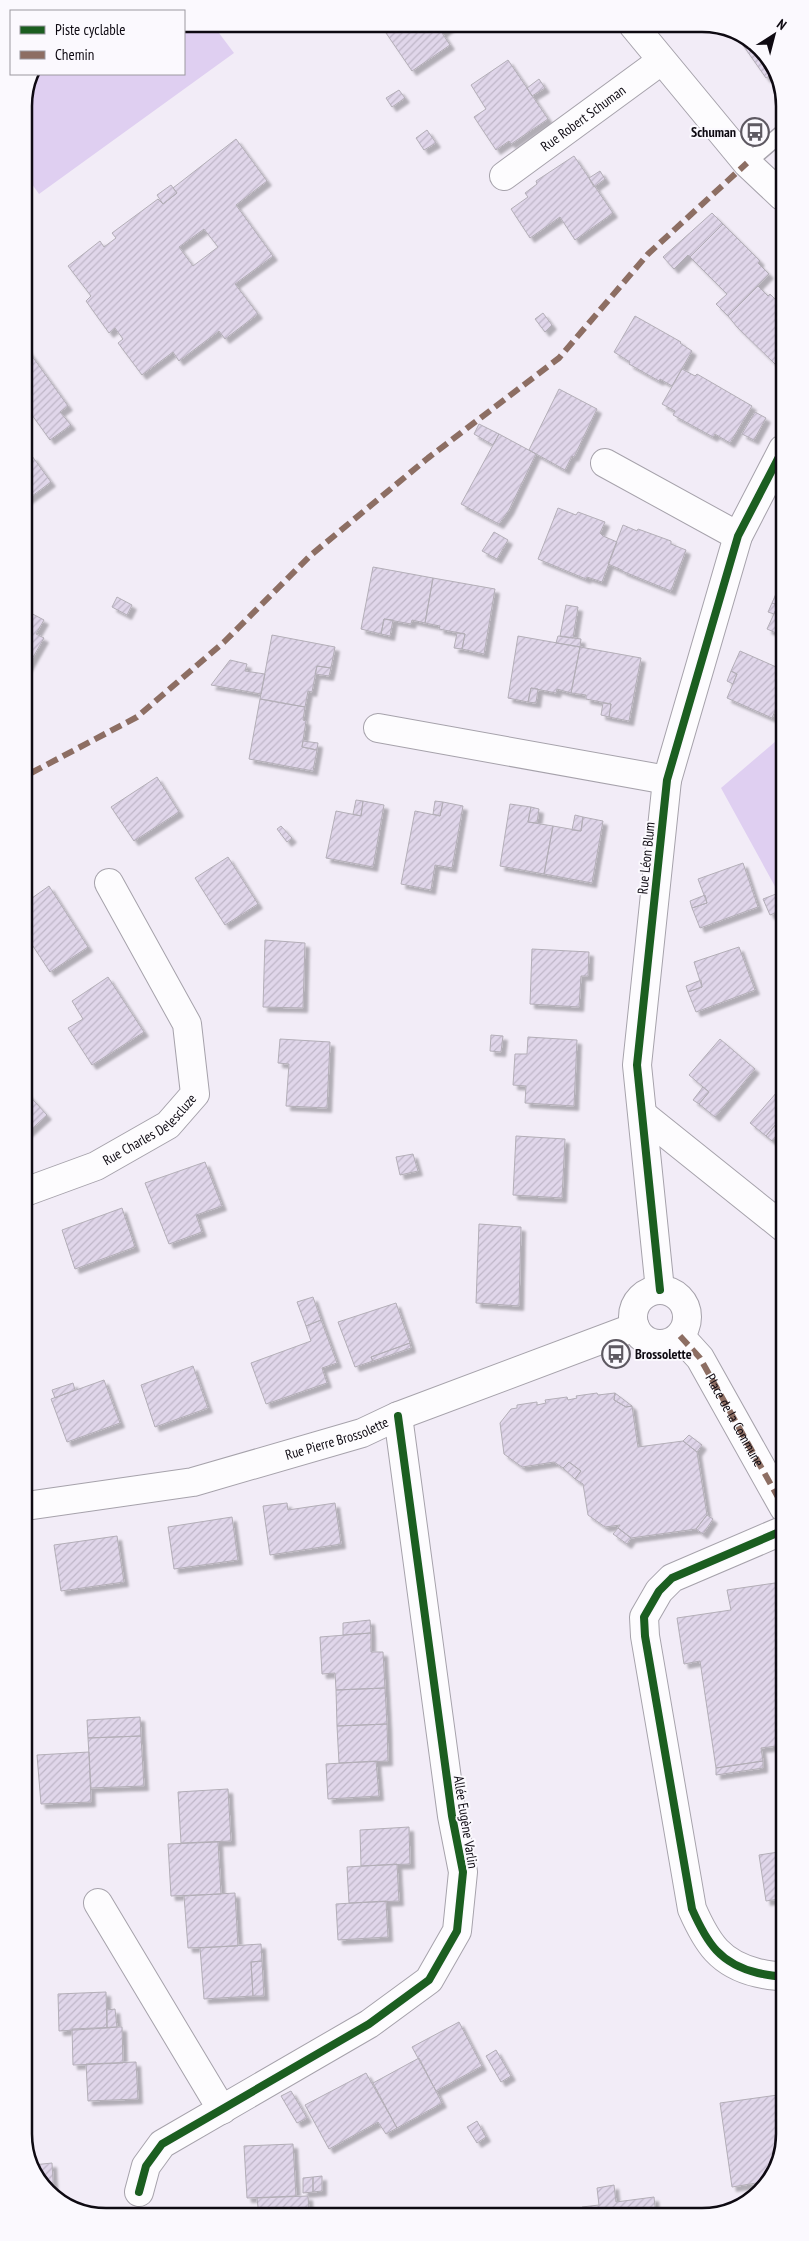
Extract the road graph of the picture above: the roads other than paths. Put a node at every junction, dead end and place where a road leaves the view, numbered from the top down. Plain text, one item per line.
1 (639, 33) edge
2 (661, 61) junction
3 (776, 138) edge
4 (747, 163) junction
5 (504, 176) dead end
6 (776, 190) edge
7 (605, 463) dead end
8 (776, 463) edge
9 (738, 536) junction
10 (378, 728) dead end
11 (667, 780) junction
12 (109, 883) dead end
13 (642, 1115) junction
14 (32, 1189) edge
15 (776, 1222) edge
16 (660, 1290) junction
17 (635, 1327) junction
18 (680, 1336) junction
19 (398, 1416) junction
20 (776, 1494) edge
21 (32, 1505) edge
22 (776, 1533) edge
23 (98, 1903) dead end
24 (776, 1975) edge
25 (222, 2110) junction
26 (139, 2192) dead end

1 - 2 street
2 - 4 street
2 - 5 street, Rue Robert Schuman
3 - 4 lane
4 - 6 street
7 - 9 street
8 - 9 street, Rue Léon Blum
9 - 11 street, Rue Léon Blum
10 - 11 street
11 - 13 street, Rue Léon Blum
12 - 14 street, Rue Charles Delescluze
13 - 15 street
13 - 16 street, Rue Léon Blum
16 - 17 street
16 - 18 street
17 - 18 street
17 - 19 street, Rue Pierre Brossolette
18 - 20 street, Place de la Commune
19 - 21 street, Rue Pierre Brossolette
19 - 25 street, Allée Eugène Varlin
22 - 24 street
23 - 25 street
25 - 26 street, Allée Eugène Varlin

